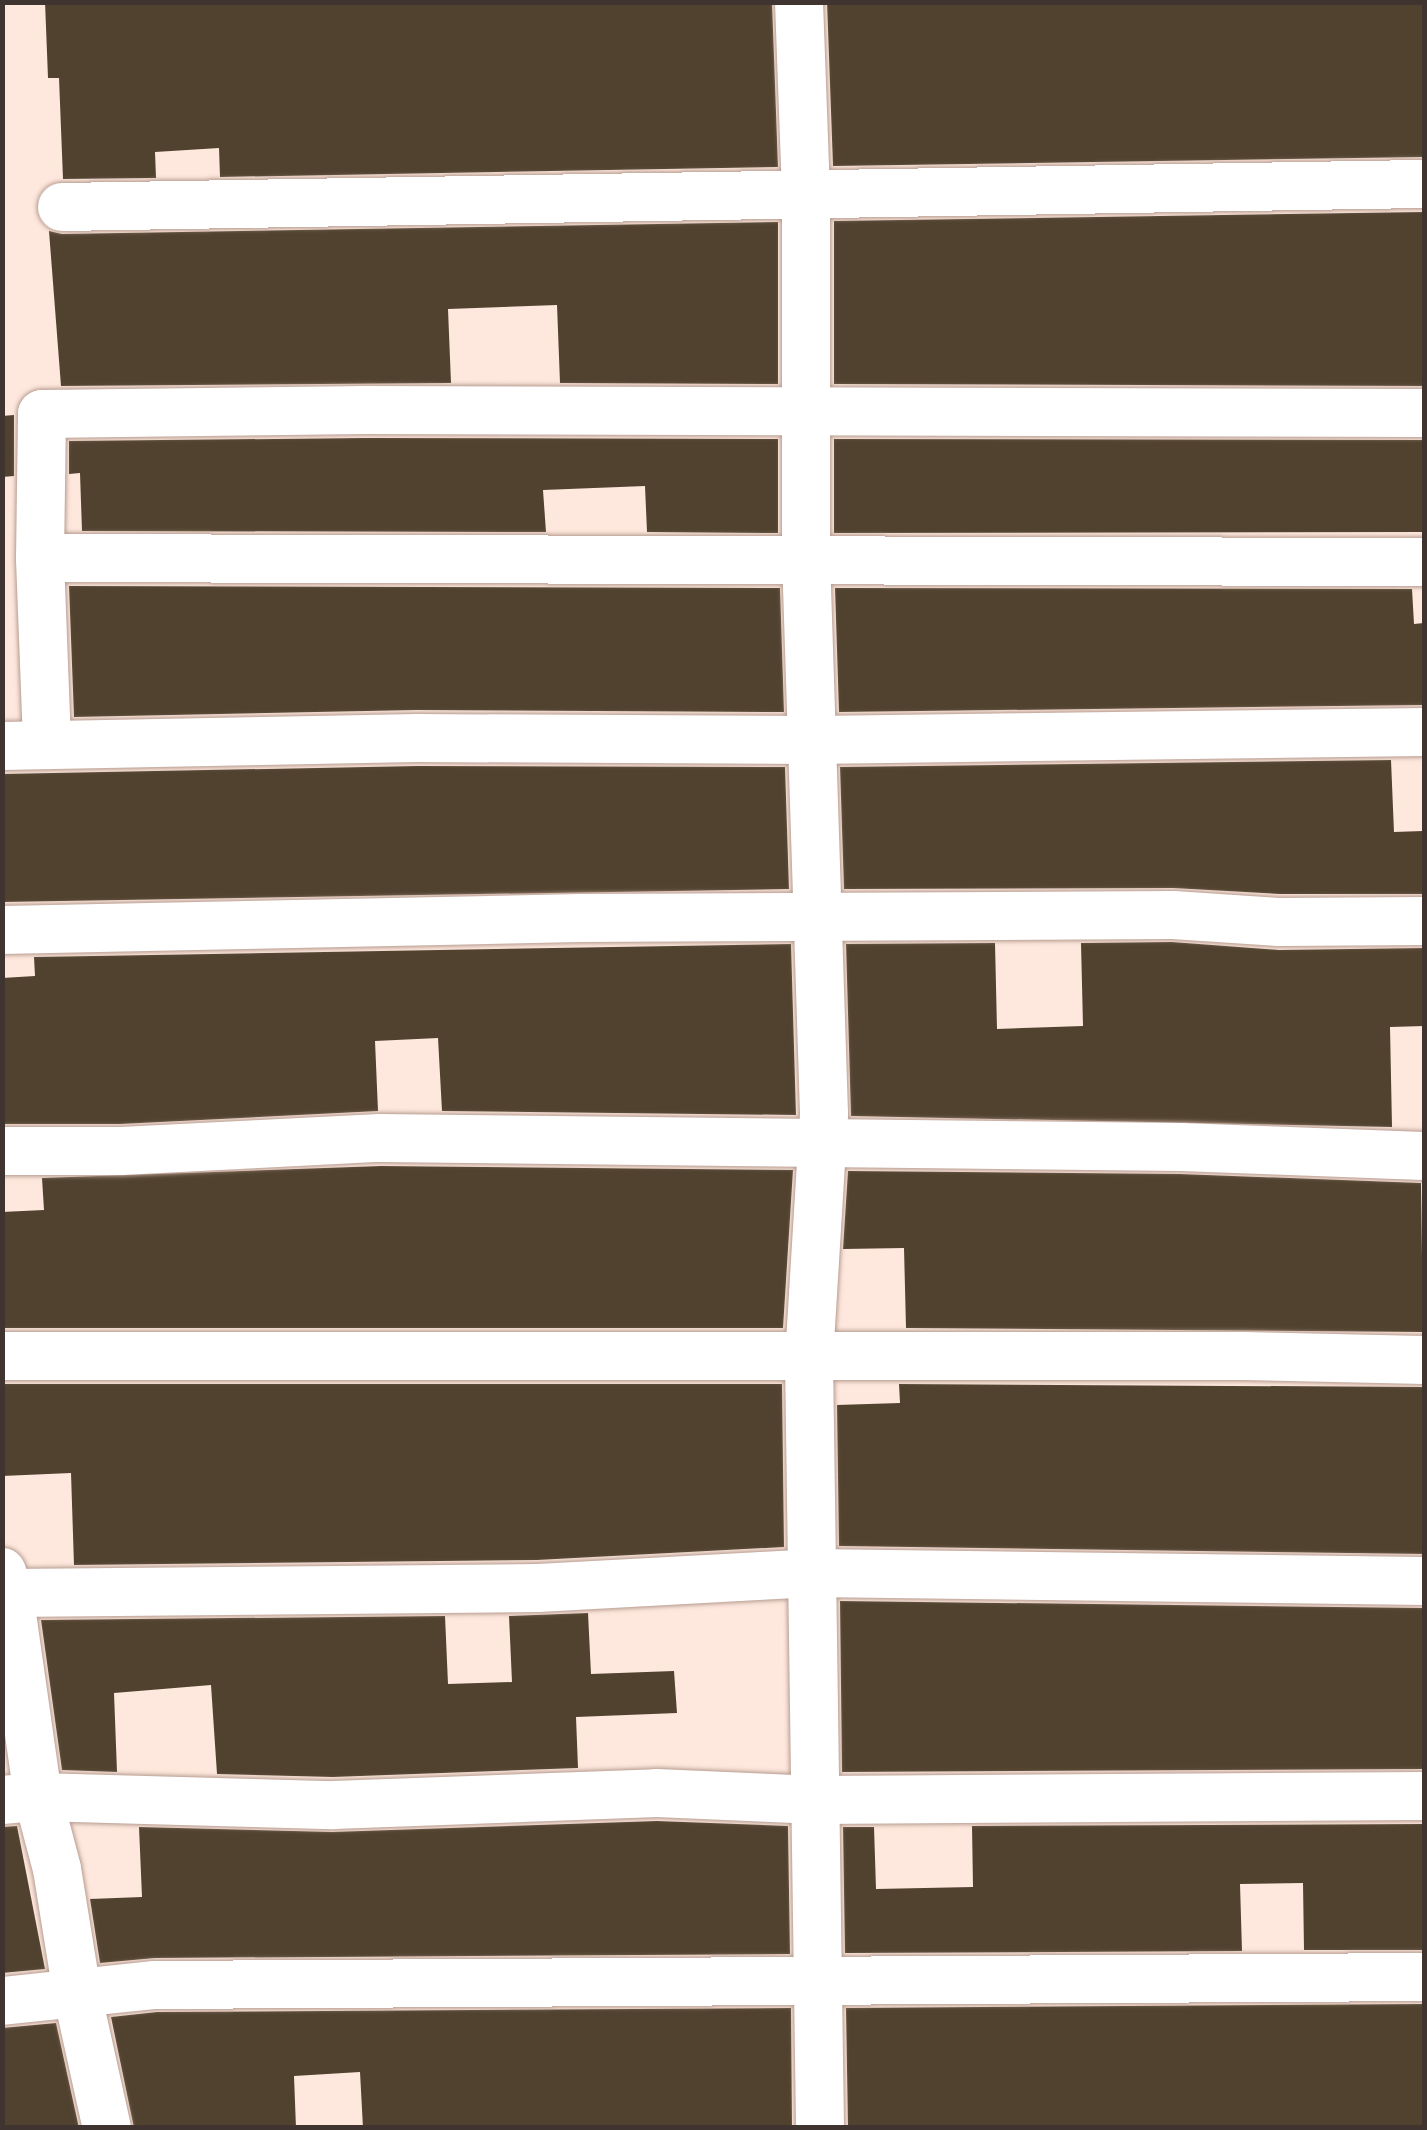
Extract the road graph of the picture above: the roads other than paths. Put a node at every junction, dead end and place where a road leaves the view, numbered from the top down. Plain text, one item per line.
1 (799, 2) edge
2 (1424, 184) edge
3 (806, 192) junction
4 (62, 207) dead end
5 (1424, 413) edge
6 (806, 414) junction
7 (806, 556) junction
8 (40, 558) junction
9 (1424, 562) edge
10 (1424, 732) edge
11 (814, 740) junction
12 (25, 744) edge
13 (819, 920) junction
14 (1424, 920) edge
15 (2, 930) edge
16 (822, 1144) junction
17 (2, 1151) edge
18 (1424, 1156) edge
19 (2, 1356) edge
20 (809, 1359) junction
21 (1424, 1360) edge
22 (813, 1574) junction
23 (1424, 1581) edge
24 (6, 1582) edge
25 (1424, 1796) edge
26 (20, 1799) edge
27 (817, 1800) junction
28 (1424, 1976) edge
29 (820, 1983) junction
30 (77, 1993) junction
31 (2, 2001) edge
32 (107, 2128) edge
33 (820, 2128) edge

1 - 3 street
2 - 3 street
3 - 4 street
3 - 6 street
5 - 6 street
6 - 7 street
6 - 8 street
7 - 8 street
7 - 9 street
7 - 11 street
8 - 12 street
10 - 11 street
11 - 12 street
11 - 13 street
13 - 14 street
13 - 15 street
13 - 16 street
16 - 17 street
16 - 18 street
16 - 20 street
19 - 20 street
20 - 21 street
20 - 22 street
22 - 23 street
22 - 24 street
22 - 27 street
24 - 26 street
25 - 27 street
26 - 27 street
26 - 30 street
27 - 29 street
28 - 29 street
29 - 30 street
29 - 33 street
30 - 31 street
30 - 32 street

